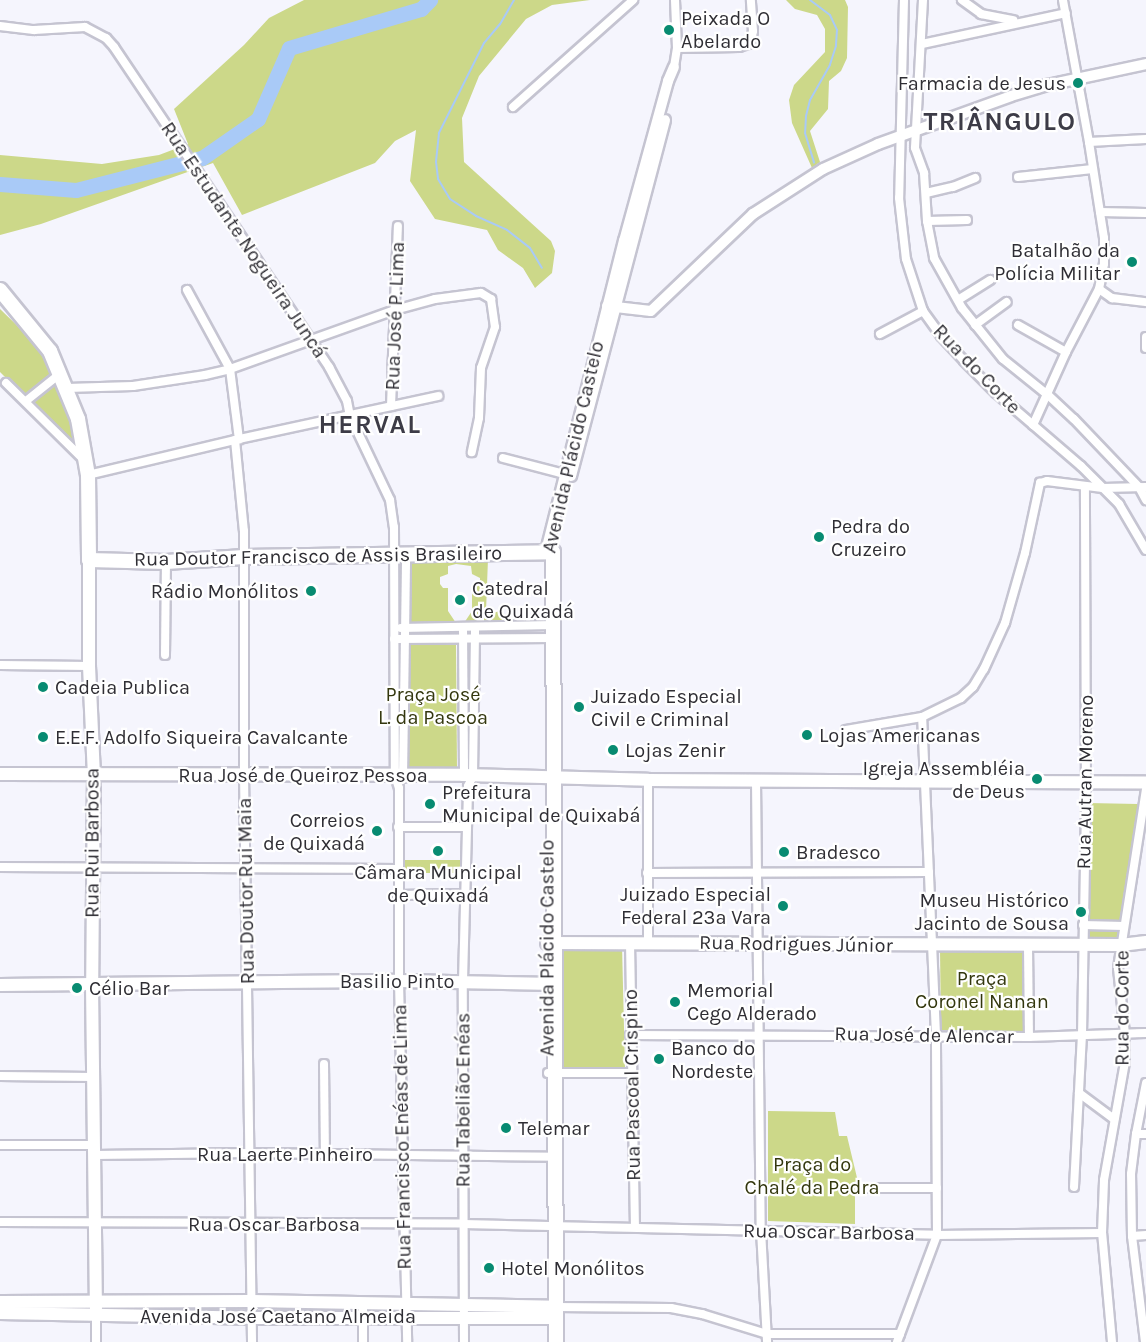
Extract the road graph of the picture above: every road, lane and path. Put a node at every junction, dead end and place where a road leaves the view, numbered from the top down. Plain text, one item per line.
1 (633, 0) edge
2 (675, 0) edge
3 (751, 0) edge
4 (904, 0) edge
5 (923, 0) edge
6 (962, 0) edge
7 (1063, 0) edge
8 (1066, 13) junction
9 (1022, 21) junction
10 (0, 26) edge
11 (922, 44) junction
12 (677, 48) junction
13 (1146, 64) edge
14 (674, 67) joint
15 (1079, 78) junction
16 (513, 107) dead end
17 (916, 132) junction
18 (901, 137) junction
19 (1146, 139) edge
20 (1089, 142) junction
21 (1093, 169) junction
22 (1018, 177) dead end
23 (975, 178) dead end
24 (926, 193) junction
25 (1100, 212) junction
26 (1146, 213) edge
27 (967, 220) dead end
28 (927, 221) junction
29 (398, 226) dead end
30 (990, 280) dead end
31 (1099, 289) junction
32 (0, 290) edge
33 (187, 290) dead end
34 (958, 300) junction
35 (1007, 302) dead end
36 (1146, 302) edge
37 (612, 307) junction
38 (395, 310) junction
39 (923, 312) junction
40 (975, 325) junction
41 (1018, 325) dead end
42 (880, 334) dead end
43 (1146, 337) edge
44 (312, 340) junction
45 (1146, 348) edge
46 (1066, 352) junction
47 (230, 369) junction
48 (61, 373) junction
49 (6, 383) dead end
50 (67, 388) junction
51 (1048, 395) junction
52 (438, 396) dead end
53 (26, 401) junction
54 (391, 406) junction
55 (585, 411) junction
56 (350, 416) junction
57 (1033, 425) junction
58 (237, 440) junction
59 (472, 452) dead end
60 (502, 458) dead end
61 (87, 469) junction
62 (565, 474) junction
63 (1085, 486) junction
64 (1142, 487) edge
65 (1103, 488) junction
66 (563, 495) junction
67 (1146, 500) edge
68 (1146, 550) edge
69 (550, 552) junction
70 (399, 554) junction
71 (244, 557) junction
72 (89, 560) junction
73 (166, 562) junction
74 (464, 627) junction
75 (475, 627) junction
76 (393, 628) junction
77 (406, 628) junction
78 (549, 631) junction
79 (394, 639) junction
80 (406, 639) junction
81 (464, 639) junction
82 (475, 639) junction
83 (165, 655) dead end
84 (0, 665) edge
85 (89, 666) junction
86 (922, 717) junction
87 (846, 730) dead end
88 (0, 774) edge
89 (244, 774) junction
90 (400, 775) junction
91 (94, 776) junction
92 (550, 777) junction
93 (468, 779) junction
94 (648, 780) junction
95 (756, 780) junction
96 (1086, 781) junction
97 (925, 782) junction
98 (1146, 783) edge
99 (1146, 789) edge
100 (398, 826) junction
101 (466, 827) junction
102 (0, 867) edge
103 (247, 867) junction
104 (93, 869) junction
105 (398, 869) junction
106 (929, 872) junction
107 (648, 873) junction
108 (757, 873) junction
109 (466, 894) junction
110 (398, 895) junction
111 (1083, 925) junction
112 (1124, 926) junction
113 (630, 942) junction
114 (1146, 942) edge
115 (550, 943) junction
116 (648, 943) junction
117 (758, 944) junction
118 (933, 945) junction
119 (1028, 945) junction
120 (1083, 945) junction
121 (1121, 945) junction
122 (399, 981) junction
123 (463, 981) junction
124 (247, 982) junction
125 (0, 984) edge
126 (551, 984) junction
127 (92, 985) junction
128 (1146, 1033) edge
129 (760, 1034) junction
130 (1125, 1034) junction
131 (630, 1035) junction
132 (936, 1035) junction
133 (1082, 1035) junction
134 (1029, 1037) junction
135 (324, 1064) dead end
136 (552, 1073) junction
137 (631, 1073) junction
138 (0, 1076) edge
139 (93, 1077) junction
140 (1146, 1083) edge
141 (1079, 1093) junction
142 (1114, 1119) junction
143 (1136, 1134) junction
144 (1146, 1134) edge
145 (0, 1145) edge
146 (94, 1150) junction
147 (249, 1153) junction
148 (325, 1154) junction
149 (404, 1155) junction
150 (464, 1156) junction
151 (551, 1156) junction
152 (1074, 1187) dead end
153 (866, 1188) dead end
154 (937, 1188) junction
155 (0, 1222) edge
156 (96, 1222) junction
157 (250, 1224) junction
158 (463, 1224) junction
159 (405, 1225) junction
160 (552, 1226) junction
161 (635, 1227) junction
162 (761, 1230) junction
163 (1102, 1233) junction
164 (937, 1235) junction
165 (1146, 1235) edge
166 (1132, 1236) junction
167 (1142, 1288) edge
168 (252, 1301) junction
169 (0, 1302) edge
170 (96, 1309) junction
171 (363, 1311) junction
172 (406, 1312) junction
173 (464, 1312) junction
174 (552, 1312) junction
175 (0, 1314) edge
176 (252, 1318) junction
177 (767, 1338) edge
178 (898, 1338) edge
179 (96, 1342) edge
180 (252, 1342) edge
181 (363, 1342) edge
182 (407, 1342) edge
183 (464, 1342) edge
184 (548, 1342) edge
185 (556, 1342) edge
186 (1112, 1342) edge
187 (1145, 1342) edge

1 - 16 street
2 - 12 street, Avenida Plácido Castelo
3 - 12 street
4 - 18 street, Rua do Corte
5 - 11 street
6 - 9 street
7 - 8 street
8 - 9 street
8 - 15 street
9 - 11 street
10 - 44 street, Rua Estudante Nogueira Juncá
11 - 17 street
12 - 14 street, Avenida Plácido Castelo
13 - 15 street
14 - 37 street, Avenida Plácido Castelo
15 - 17 street
15 - 20 street
17 - 18 street
17 - 24 street
18 - 37 street
18 - 39 street, Rua do Corte
19 - 20 street
20 - 21 street
21 - 22 street
21 - 25 street
23 - 24 street
24 - 28 street
25 - 26 street
25 - 31 street
27 - 28 street
28 - 34 street
29 - 38 street, Rua José P. Lima
30 - 34 street
31 - 36 street
31 - 46 street
32 - 48 main road, Rua Rui Barbosa
33 - 47 street, Rua Doutor Rui Maia
34 - 40 street
35 - 40 street
37 - 55 street, Avenida Plácido Castelo
38 - 44 street
38 - 54 street, Rua José P. Lima
38 - 59 street
39 - 42 street
39 - 57 street, Rua do Corte
40 - 51 street
41 - 46 street
43 - 45 street
44 - 47 street
44 - 56 street, Rua Estudante Nogueira Juncá
46 - 51 street
47 - 50 street
47 - 58 street, Rua Doutor Rui Maia
48 - 50 main road, Rua Rui Barbosa
48 - 53 street
49 - 53 street
50 - 61 main road, Rua Rui Barbosa
51 - 57 street
51 - 64 street
52 - 54 street
53 - 61 street
54 - 56 street
55 - 62 street, Avenida Plácido Castelo
55 - 66 street, Avenida Plácido Castelo
56 - 58 street
56 - 70 street, Rua Estudante Nogueira Juncá
57 - 65 street, Rua do Corte
58 - 61 street
58 - 71 street, Rua Doutor Rui Maia
60 - 62 street
61 - 72 main road, Rua Rui Barbosa
62 - 66 street, Avenida Plácido Castelo
63 - 65 street
63 - 86 street
63 - 96 street, Rua Autran Moreno
64 - 65 street
64 - 67 street
65 - 68 street, Rua do Corte
66 - 69 street, Avenida Plácido Castelo
69 - 70 main road, Rua Doutor Francisco de Assis Brasileiro
69 - 78 main road, Avenida Plácido Castelo
70 - 71 main road, Rua Doutor Francisco de Assis Brasileiro
70 - 76 street
70 - 77 street
71 - 73 main road, Rua Doutor Francisco de Assis Brasileiro
71 - 89 street, Rua Doutor Rui Maia
72 - 73 main road, Rua Doutor Francisco de Assis Brasileiro
72 - 85 main road, Rua Rui Barbosa
73 - 83 street
74 - 75 street
74 - 77 street
74 - 81 street
75 - 78 street
75 - 82 street
76 - 77 street
76 - 79 street
77 - 80 street
78 - 82 street
78 - 92 main road, Avenida Plácido Castelo
79 - 80 street
79 - 90 street
80 - 81 street
80 - 90 street
81 - 82 street
81 - 93 street
82 - 93 street
84 - 85 street
85 - 91 main road, Rua Rui Barbosa
86 - 87 street
86 - 97 street
88 - 91 main road, Rua José de Queiroz Pessoa
89 - 90 main road, Rua José de Queiroz Pessoa
89 - 91 main road, Rua José de Queiroz Pessoa
89 - 103 street, Rua Doutor Rui Maia
90 - 93 main road, Rua José de Queiroz Pessoa
90 - 100 street, Rua Francisco Enéas de Lima
91 - 104 main road, Rua Rui Barbosa
92 - 93 main road, Rua José de Queiroz Pessoa
92 - 94 main road, Rua José de Queiroz Pessoa
92 - 115 main road, Avenida Plácido Castelo
93 - 101 street, Rua Tabelião Enéas
94 - 95 main road, Rua José de Queiroz Pessoa
94 - 107 street
95 - 97 main road, Rua José de Queiroz Pessoa
95 - 108 street
96 - 97 main road, Rua José de Queiroz Pessoa
96 - 98 main road, Rua José de Queiroz Pessoa
96 - 111 street, Rua Autran Moreno
97 - 106 street
99 - 112 street, Rua do Corte
100 - 101 street
100 - 105 street, Rua Francisco Enéas de Lima
101 - 109 street, Rua Tabelião Enéas
102 - 104 street
103 - 104 street
103 - 105 street
103 - 124 street, Rua Doutor Rui Maia
104 - 127 main road, Rua Rui Barbosa
105 - 110 street, Rua Francisco Enéas de Lima
106 - 108 street
106 - 118 street
107 - 108 street
107 - 116 street
108 - 117 street
109 - 110 street
109 - 123 street, Rua Tabelião Enéas
110 - 122 street, Rua Francisco Enéas de Lima
111 - 112 street
111 - 120 street, Rua Autran Moreno
112 - 121 street, Rua do Corte
113 - 115 main road, Rua Rodrigues Júnior
113 - 116 main road, Rua Rodrigues Júnior
113 - 131 street, Rua Pascoal Crispino
114 - 121 main road, Rua Rodrigues Júnior
115 - 126 main road, Avenida Plácido Castelo
116 - 117 main road, Rua Rodrigues Júnior
117 - 118 main road, Rua Rodrigues Júnior
117 - 129 street
118 - 119 main road, Rua Rodrigues Júnior
118 - 132 street
119 - 120 main road, Rua Rodrigues Júnior
119 - 134 street
120 - 121 main road, Rua Rodrigues Júnior
120 - 133 street, Rua Autran Moreno
121 - 130 street, Rua do Corte
122 - 123 main road, Basilio Pinto
122 - 124 main road, Basilio Pinto
122 - 149 street, Rua Francisco Enéas de Lima
123 - 126 main road, Basilio Pinto
123 - 150 street, Rua Tabelião Enéas
124 - 127 main road, Basilio Pinto
124 - 147 street, Rua Doutor Rui Maia
125 - 127 main road, Basilio Pinto
126 - 136 main road, Avenida Plácido Castelo
127 - 139 main road, Rua Rui Barbosa
128 - 130 street, Rua José de Alencar
129 - 131 street, Rua José de Alencar
129 - 132 street, Rua José de Alencar
129 - 162 street
130 - 133 street, Rua José de Alencar
130 - 142 street, Rua do Corte
131 - 137 street, Rua Pascoal Crispino
132 - 134 street, Rua José de Alencar
132 - 154 street
133 - 134 street, Rua José de Alencar
133 - 141 street, Rua Autran Moreno
135 - 148 street
136 - 137 street
136 - 151 main road, Avenida Plácido Castelo
137 - 161 street, Rua Pascoal Crispino
138 - 139 street
139 - 146 main road, Rua Rui Barbosa
140 - 143 street
141 - 142 street
141 - 152 street, Rua Autran Moreno
142 - 163 street, Rua do Corte
143 - 144 street
143 - 166 street
145 - 146 street, Rua Laerte Pinheiro
146 - 147 street, Rua Laerte Pinheiro
146 - 156 main road, Rua Rui Barbosa
147 - 148 street, Rua Laerte Pinheiro
147 - 157 street, Rua Doutor Rui Maia
148 - 149 street, Rua Laerte Pinheiro
149 - 150 street, Rua Laerte Pinheiro
149 - 159 street, Rua Francisco Enéas de Lima
150 - 151 street, Rua Laerte Pinheiro
150 - 158 street, Rua Tabelião Enéas
151 - 160 main road, Avenida Plácido Castelo
153 - 154 street
154 - 164 street
155 - 156 street, Rua Oscar Barbosa
156 - 157 street, Rua Oscar Barbosa
156 - 170 main road, Rua Rui Barbosa
157 - 159 street, Rua Oscar Barbosa
157 - 168 street, Rua Doutor Rui Maia
158 - 159 street, Rua Oscar Barbosa
158 - 160 street, Rua Oscar Barbosa
158 - 173 street, Rua Tabelião Enéas
159 - 172 street, Rua Francisco Enéas de Lima
160 - 161 street, Rua Oscar Barbosa
160 - 174 main road, Avenida Plácido Castelo
161 - 162 street, Rua Oscar Barbosa
162 - 164 street, Rua Oscar Barbosa
162 - 177 street
163 - 164 street, Rua Oscar Barbosa
163 - 186 street, Rua do Corte
164 - 178 street
165 - 166 street
166 - 167 street
167 - 187 street
168 - 170 main road, Avenida José Caetano Almeida
168 - 171 main road, Avenida José Caetano Almeida
168 - 176 street, Rua Doutor Rui Maia
169 - 170 main road, Avenida José Caetano Almeida
170 - 175 main road, Avenida José Caetano Almeida
170 - 176 main road, Avenida José Caetano Almeida
170 - 179 street, Rua Rui Barbosa
171 - 172 main road, Avenida José Caetano Almeida
171 - 176 main road, Avenida José Caetano Almeida
171 - 181 street
172 - 173 main road, Avenida José Caetano Almeida
172 - 182 street, Rua Francisco Enéas de Lima
173 - 174 main road, Avenida José Caetano Almeida
173 - 183 street, Rua Tabelião Enéas
174 - 177 street
174 - 184 main road, Avenida Plácido Castelo
174 - 185 main road, Avenida Plácido Castelo
176 - 180 street, Rua Doutor Rui Maia
177 - 178 street

